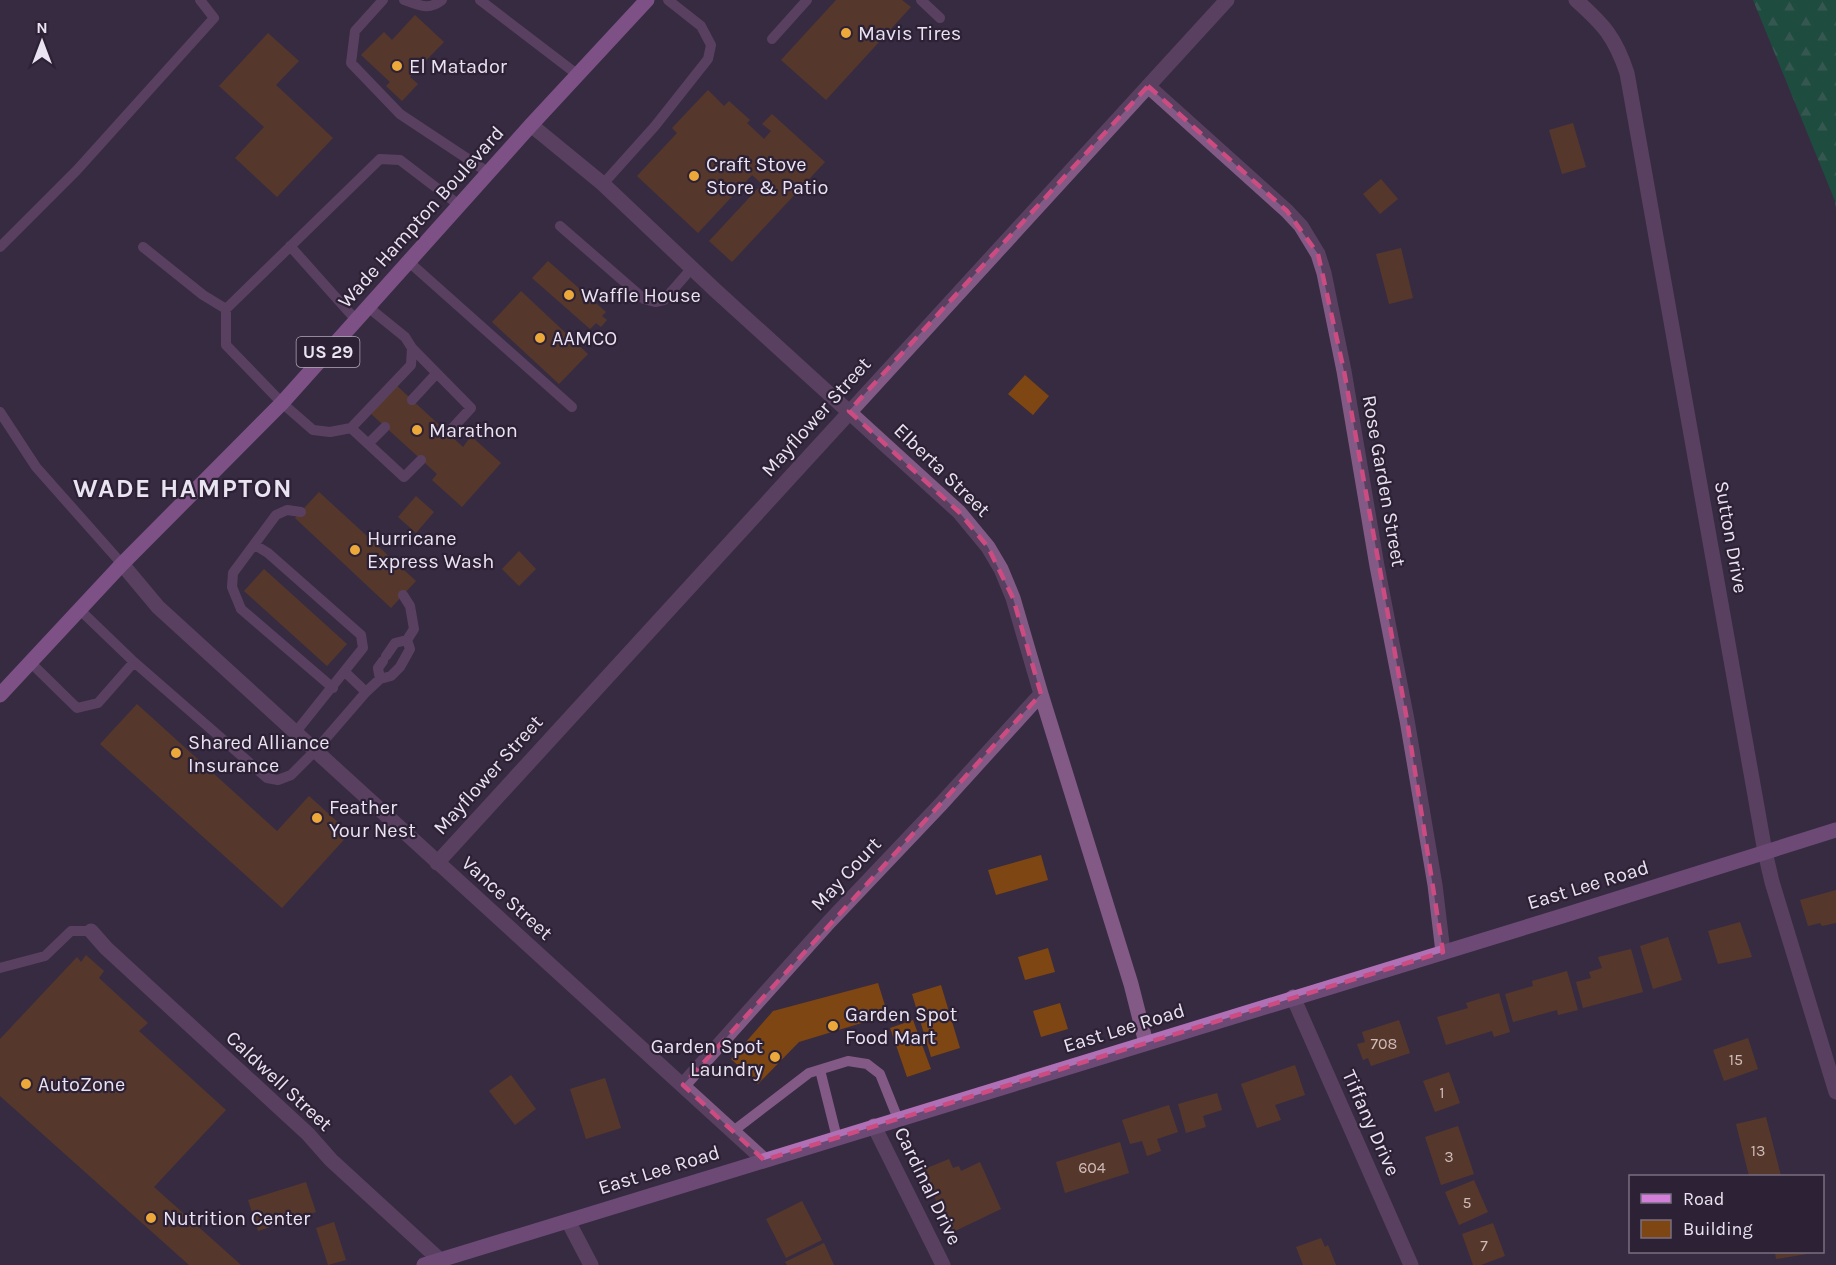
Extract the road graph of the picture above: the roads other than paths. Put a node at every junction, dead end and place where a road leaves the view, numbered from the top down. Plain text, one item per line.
1 (200, 0) edge
2 (384, 0) edge
3 (404, 0) edge
4 (442, 0) edge
5 (480, 0) edge
6 (647, 0) edge
7 (668, 0) edge
8 (807, 0) edge
9 (921, 0) edge
10 (1227, 0) edge
11 (1576, 0) edge
12 (940, 18) dead end
13 (771, 39) dead end
14 (578, 75) junction
15 (1148, 86) junction
16 (531, 125) junction
17 (489, 173) junction
18 (603, 184) junction
19 (459, 205) junction
20 (560, 226) dead end
21 (290, 246) junction
22 (0, 247) edge
23 (142, 247) dead end
24 (409, 262) junction
25 (692, 267) junction
26 (368, 307) junction
27 (225, 309) junction
28 (356, 320) junction
29 (412, 348) junction
30 (436, 374) junction
31 (412, 399) dead end
32 (282, 403) junction
33 (572, 407) dead end
34 (849, 411) junction
35 (0, 412) edge
36 (385, 427) dead end
37 (351, 428) junction
38 (448, 433) dead end
39 (368, 444) junction
40 (421, 460) dead end
41 (301, 512) dead end
42 (255, 545) junction
43 (122, 564) junction
44 (403, 595) dead end
45 (80, 610) junction
46 (407, 640) junction
47 (30, 662) junction
48 (134, 662) junction
49 (345, 672) junction
50 (380, 679) junction
51 (333, 688) junction
52 (366, 692) junction
53 (1041, 694) junction
54 (0, 695) edge
55 (296, 733) junction
56 (315, 751) junction
57 (1836, 830) edge
58 (1765, 852) junction
59 (437, 862) junction
60 (91, 931) joint
61 (1443, 952) junction
62 (0, 968) edge
63 (1293, 997) junction
64 (1146, 1043) junction
65 (820, 1070) junction
66 (683, 1085) junction
67 (1836, 1092) edge
68 (898, 1119) junction
69 (874, 1126) junction
70 (732, 1132) junction
71 (837, 1138) junction
72 (764, 1160) junction
73 (568, 1221) junction
74 (440, 1260) junction
75 (424, 1265) edge
76 (591, 1265) edge
77 (944, 1265) edge
78 (1411, 1265) edge

1 - 22 lane
2 - 17 lane
3 - 4 lane
5 - 14 lane
6 - 14 main road, Wade Hampton Boulevard / US 29
7 - 18 lane
8 - 13 lane
9 - 12 lane
10 - 15 street, Mayflower Street
11 - 58 street, Sutton Drive
14 - 16 main road, Wade Hampton Boulevard / US 29
15 - 34 street, Mayflower Street
15 - 61 street, Rose Garden Street
16 - 17 main road, Wade Hampton Boulevard / US 29
16 - 18 street, Elberta Street
17 - 19 main road, Wade Hampton Boulevard / US 29
18 - 25 street, Elberta Street
19 - 21 lane
19 - 24 main road, Wade Hampton Boulevard / US 29
20 - 25 lane
21 - 27 lane
21 - 28 lane
23 - 27 lane
24 - 26 main road, Wade Hampton Boulevard / US 29
24 - 33 lane
25 - 34 street, Elberta Street
26 - 28 main road, Wade Hampton Boulevard / US 29
26 - 29 lane
27 - 32 lane
28 - 32 main road, Wade Hampton Boulevard / US 29
29 - 30 lane
29 - 37 lane
30 - 31 lane
30 - 38 lane
32 - 37 lane
32 - 43 main road, Wade Hampton Boulevard / US 29
34 - 53 street, Elberta Street
34 - 59 street, Mayflower Street
35 - 43 lane
36 - 39 lane
37 - 39 lane
39 - 40 lane
41 - 42 lane
42 - 49 lane
42 - 51 lane
43 - 45 main road, Wade Hampton Boulevard / US 29
43 - 55 street, Vance Street
44 - 46 lane
45 - 47 main road, Wade Hampton Boulevard / US 29
45 - 48 lane
46 - 50 lane
46 - 50 lane
47 - 48 lane
47 - 54 main road, Wade Hampton Boulevard / US 29
48 - 56 lane
49 - 51 lane
49 - 52 lane
50 - 52 lane
51 - 55 lane
52 - 56 lane
53 - 64 street, Elberta Street
53 - 66 street, May Court
55 - 56 street, Vance Street
56 - 59 street, Vance Street
57 - 58 street, East Lee Road
58 - 61 street, East Lee Road
58 - 67 street, Sutton Drive
59 - 66 street, Vance Street
60 - 62 lane
60 - 74 street, Caldwell Street
61 - 63 street, East Lee Road
63 - 64 street, East Lee Road
63 - 78 street, Tiffany Drive
64 - 68 street, East Lee Road
65 - 68 lane
65 - 70 lane
65 - 71 lane
66 - 70 street, Vance Street
68 - 69 street, East Lee Road
69 - 71 street, East Lee Road
69 - 77 street, Cardinal Drive
70 - 72 street, Vance Street
71 - 72 street, East Lee Road
72 - 73 street, East Lee Road
73 - 74 street, East Lee Road
73 - 76 street
74 - 75 street, East Lee Road

